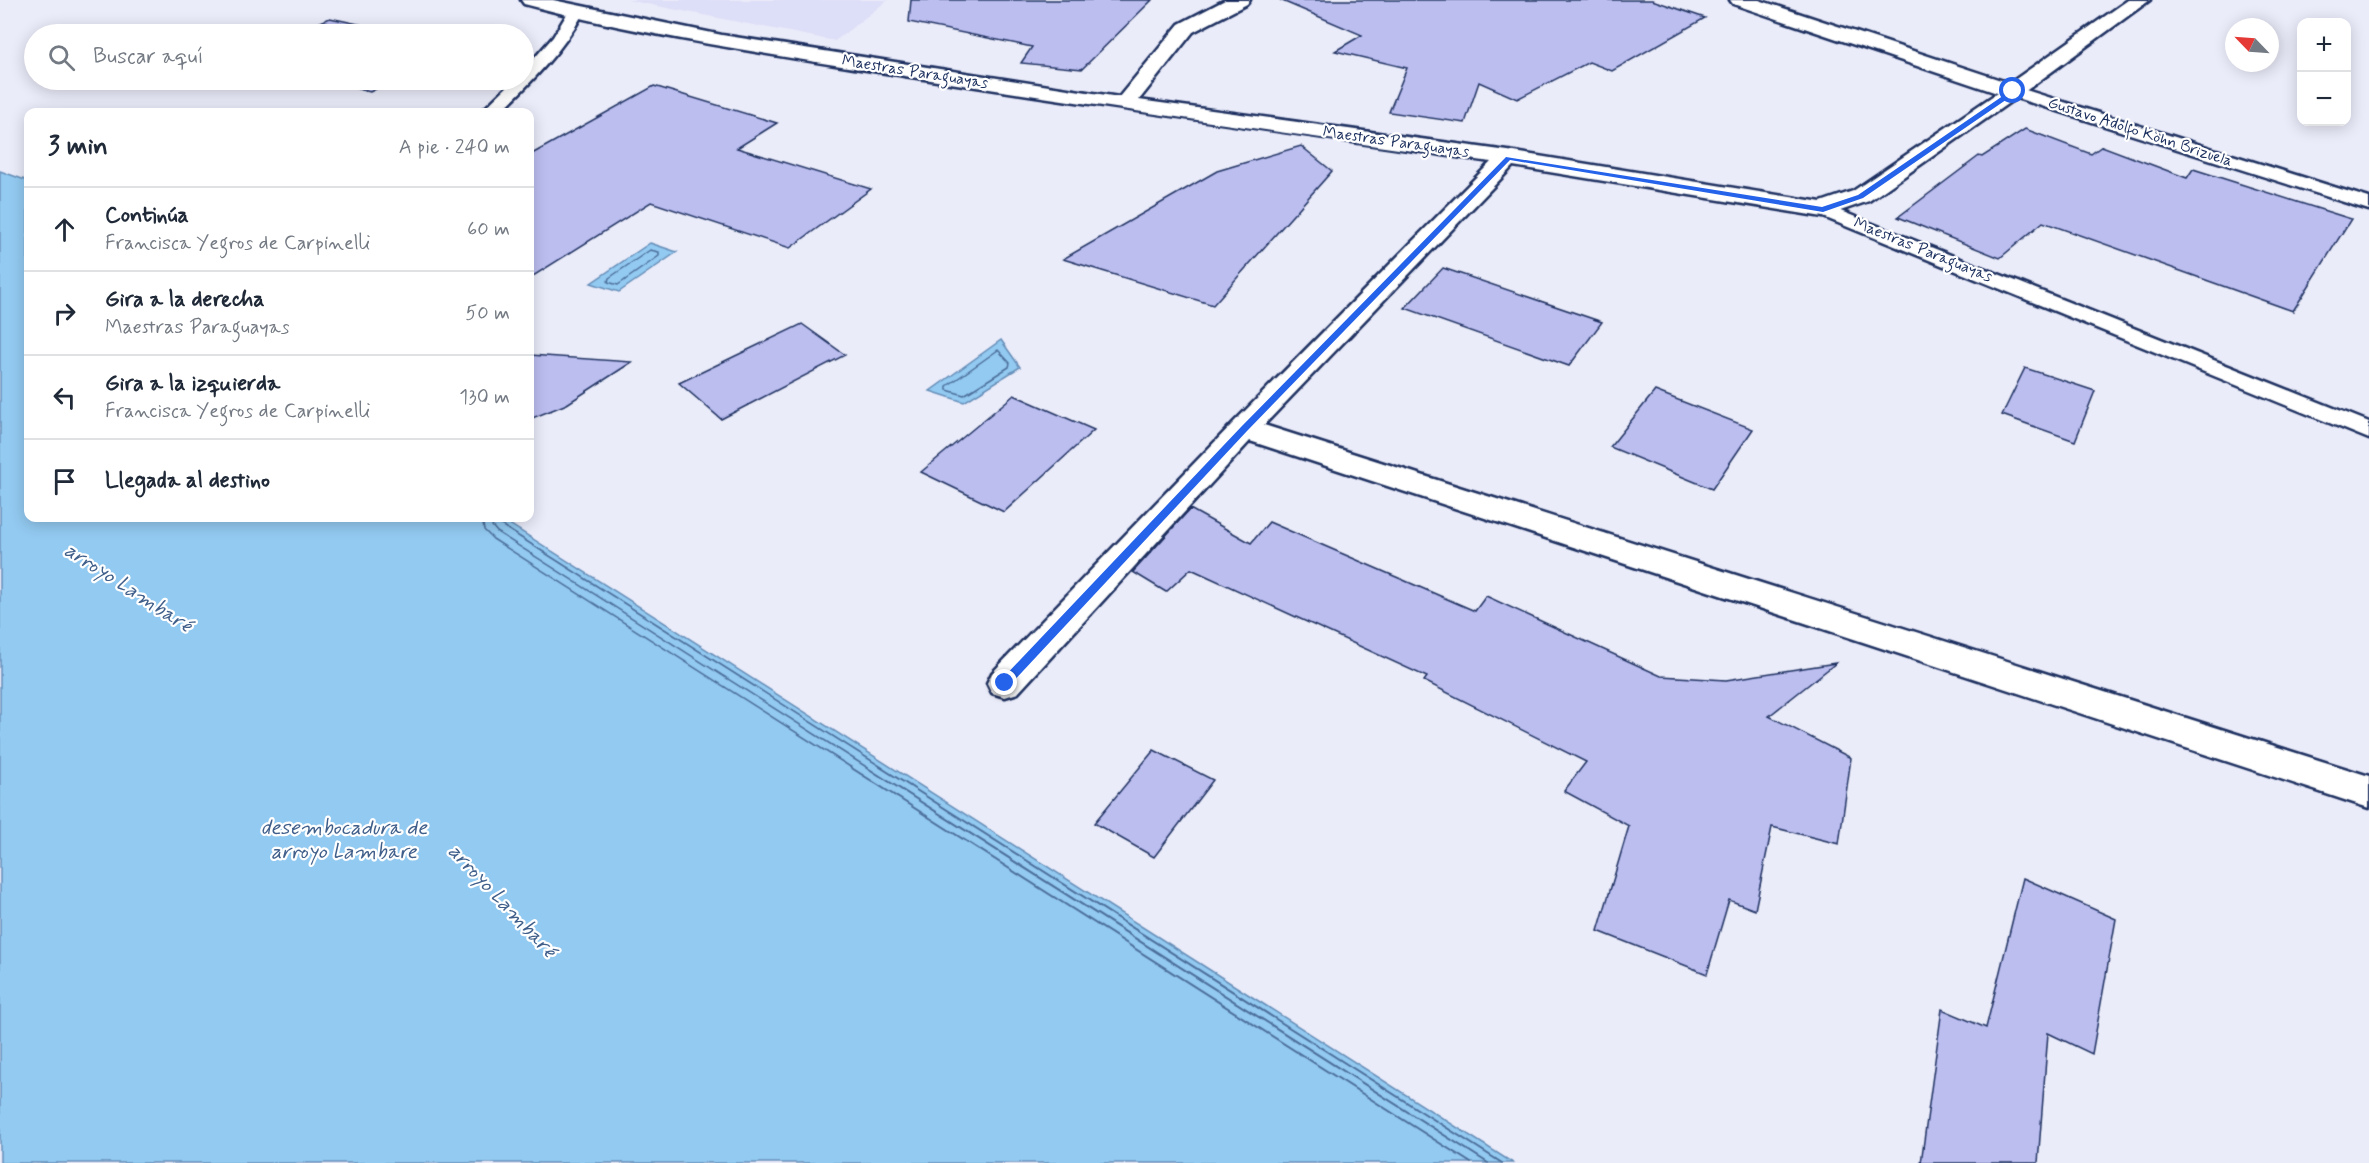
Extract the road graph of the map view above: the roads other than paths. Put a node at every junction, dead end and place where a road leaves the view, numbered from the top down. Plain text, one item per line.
1 (531, 0) edge
2 (1240, 0) edge
3 (1740, 0) edge
4 (2140, 0) edge
5 (576, 12) junction
6 (534, 69) edge
7 (512, 90) edge
8 (2013, 91) junction
9 (1124, 104) junction
10 (494, 108) edge
11 (1508, 158) junction
12 (2369, 204) edge
13 (1823, 210) junction
14 (1244, 429) junction
15 (2369, 431) edge
16 (1005, 683) dead end
17 (2369, 792) edge

1 - 5 street, Maestras Paraguayas
2 - 9 street
3 - 8 street, Gustavo Adolfo Köhn Brizuela
4 - 8 street
5 - 6 lane
5 - 9 street, Maestras Paraguayas
7 - 10 lane
8 - 12 lane, Gustavo Adolfo Köhn Brizuela
8 - 13 street
9 - 11 street, Maestras Paraguayas
11 - 13 street, Maestras Paraguayas
11 - 14 street
13 - 15 lane, Maestras Paraguayas
14 - 16 street
14 - 17 street

